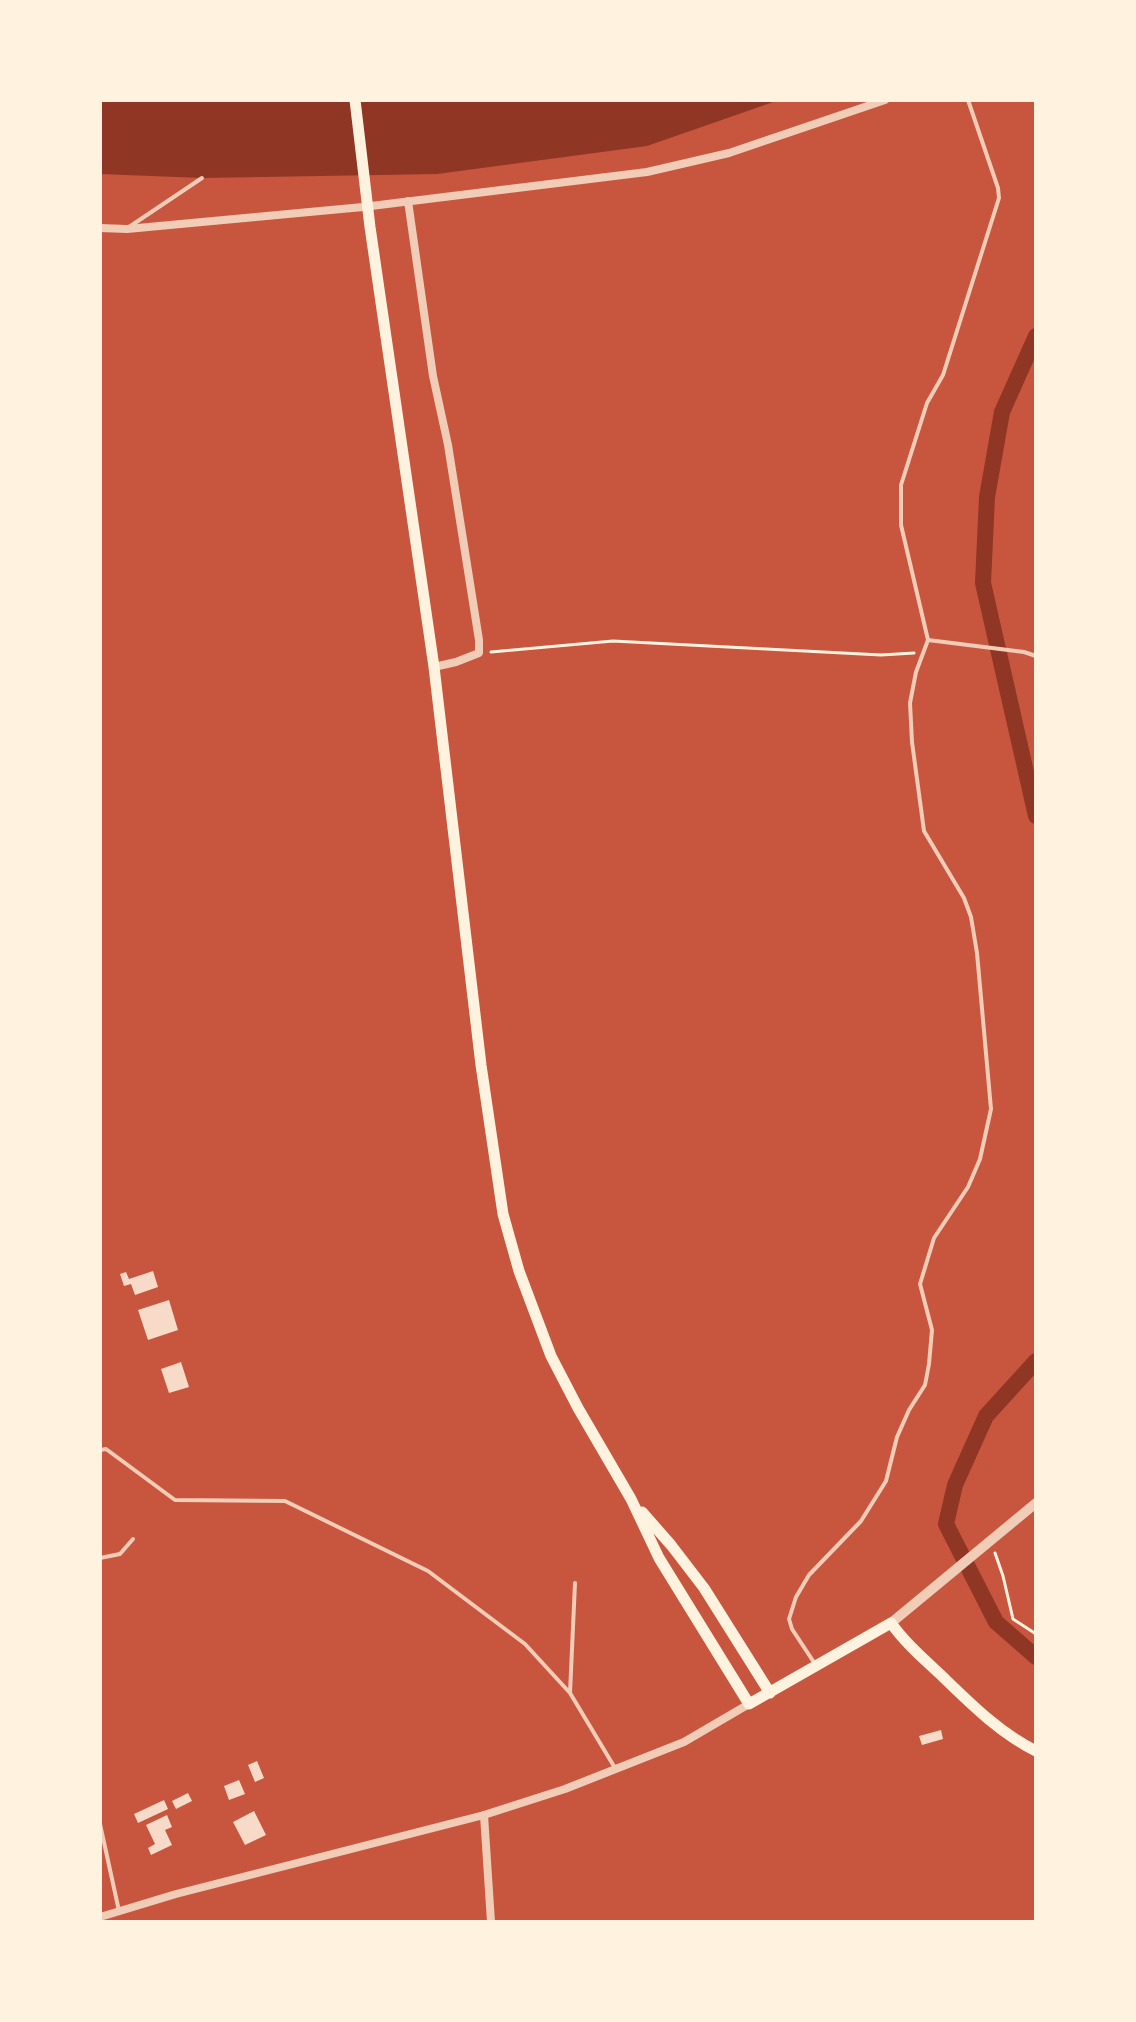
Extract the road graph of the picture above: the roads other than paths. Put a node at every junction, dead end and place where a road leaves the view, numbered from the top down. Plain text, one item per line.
1 (355, 100) edge
2 (885, 100) edge
3 (968, 100) edge
4 (202, 178) dead end
5 (408, 201) junction
6 (100, 228) edge
7 (127, 229) junction
8 (928, 640) junction
9 (1036, 656) edge
10 (434, 667) junction
11 (100, 1450) edge
12 (631, 1499) junction
13 (1036, 1503) edge
14 (133, 1539) dead end
15 (100, 1558) edge
16 (575, 1583) dead end
17 (891, 1623) junction
18 (816, 1666) junction
19 (570, 1693) junction
20 (770, 1693) junction
21 (749, 1704) junction
22 (1036, 1751) edge
23 (616, 1770) junction
24 (484, 1815) junction
25 (100, 1824) edge
26 (119, 1911) junction
27 (100, 1917) edge
28 (491, 1922) edge

1 - 10 main road
2 - 5 street
3 - 8 lane
4 - 7 lane
5 - 7 street
5 - 10 street
6 - 7 street
8 - 9 lane
8 - 18 lane
10 - 12 main road
11 - 19 lane
12 - 20 main road
12 - 21 main road
13 - 17 street
14 - 15 lane
16 - 19 lane
17 - 18 main road
17 - 22 main road
18 - 20 main road
19 - 23 lane
20 - 21 main road
21 - 23 street
23 - 24 street
24 - 26 street
24 - 28 street
25 - 26 lane
26 - 27 street

